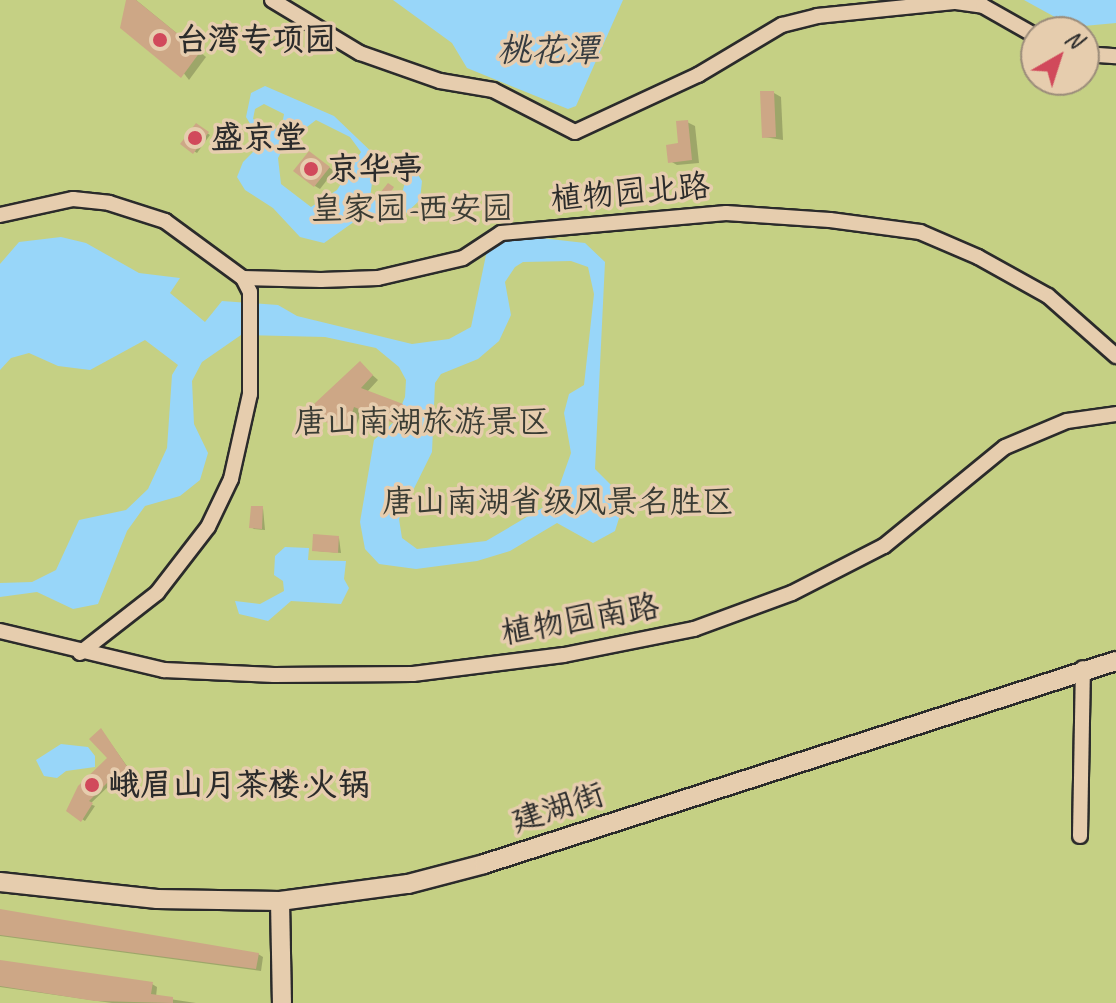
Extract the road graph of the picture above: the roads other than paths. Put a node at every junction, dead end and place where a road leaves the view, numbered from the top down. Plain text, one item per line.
1 (272, 0) edge
2 (1020, 27) edge
3 (0, 215) edge
4 (246, 285) junction
5 (1116, 356) edge
6 (1116, 414) edge
7 (0, 631) edge
8 (80, 653) junction
9 (1116, 661) edge
10 (1083, 668) junction
11 (1080, 836) dead end
12 (0, 882) edge
13 (280, 901) junction
14 (282, 1003) edge

1 - 2 street
3 - 4 street
4 - 5 street, 植物园北路
4 - 8 street
6 - 8 street, 植物园南路
7 - 8 street, 植物园南路
9 - 10 street, 建湖街
10 - 11 street
10 - 13 street, 建湖街
12 - 13 street, 建湖街
13 - 14 street

